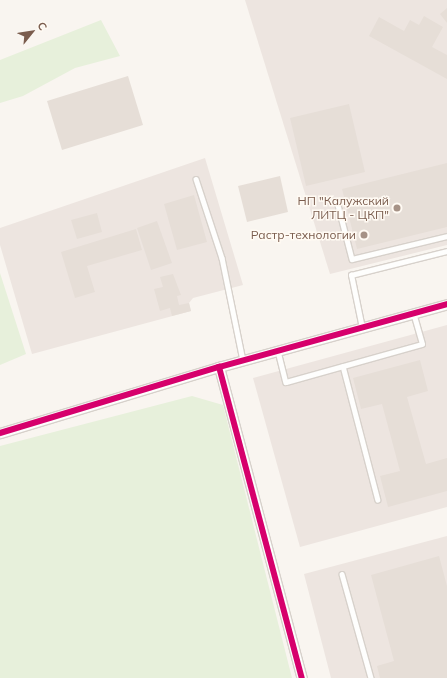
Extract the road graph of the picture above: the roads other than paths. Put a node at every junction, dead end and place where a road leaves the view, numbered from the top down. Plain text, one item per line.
1 (196, 179) dead end
2 (337, 201) dead end
3 (447, 236) edge
4 (447, 251) edge
5 (447, 304) edge
6 (413, 313) junction
7 (362, 328) junction
8 (278, 351) junction
9 (243, 360) junction
10 (343, 366) junction
11 (219, 367) junction
12 (0, 433) edge
13 (378, 500) dead end
14 (342, 574) dead end
15 (302, 678) edge
16 (370, 678) edge

1 - 9 lane
2 - 3 lane
4 - 7 lane
5 - 6 street
6 - 7 street
6 - 10 lane
7 - 8 street
8 - 9 street
8 - 10 lane
9 - 11 street
10 - 13 lane
11 - 12 street
11 - 15 street
14 - 16 lane

